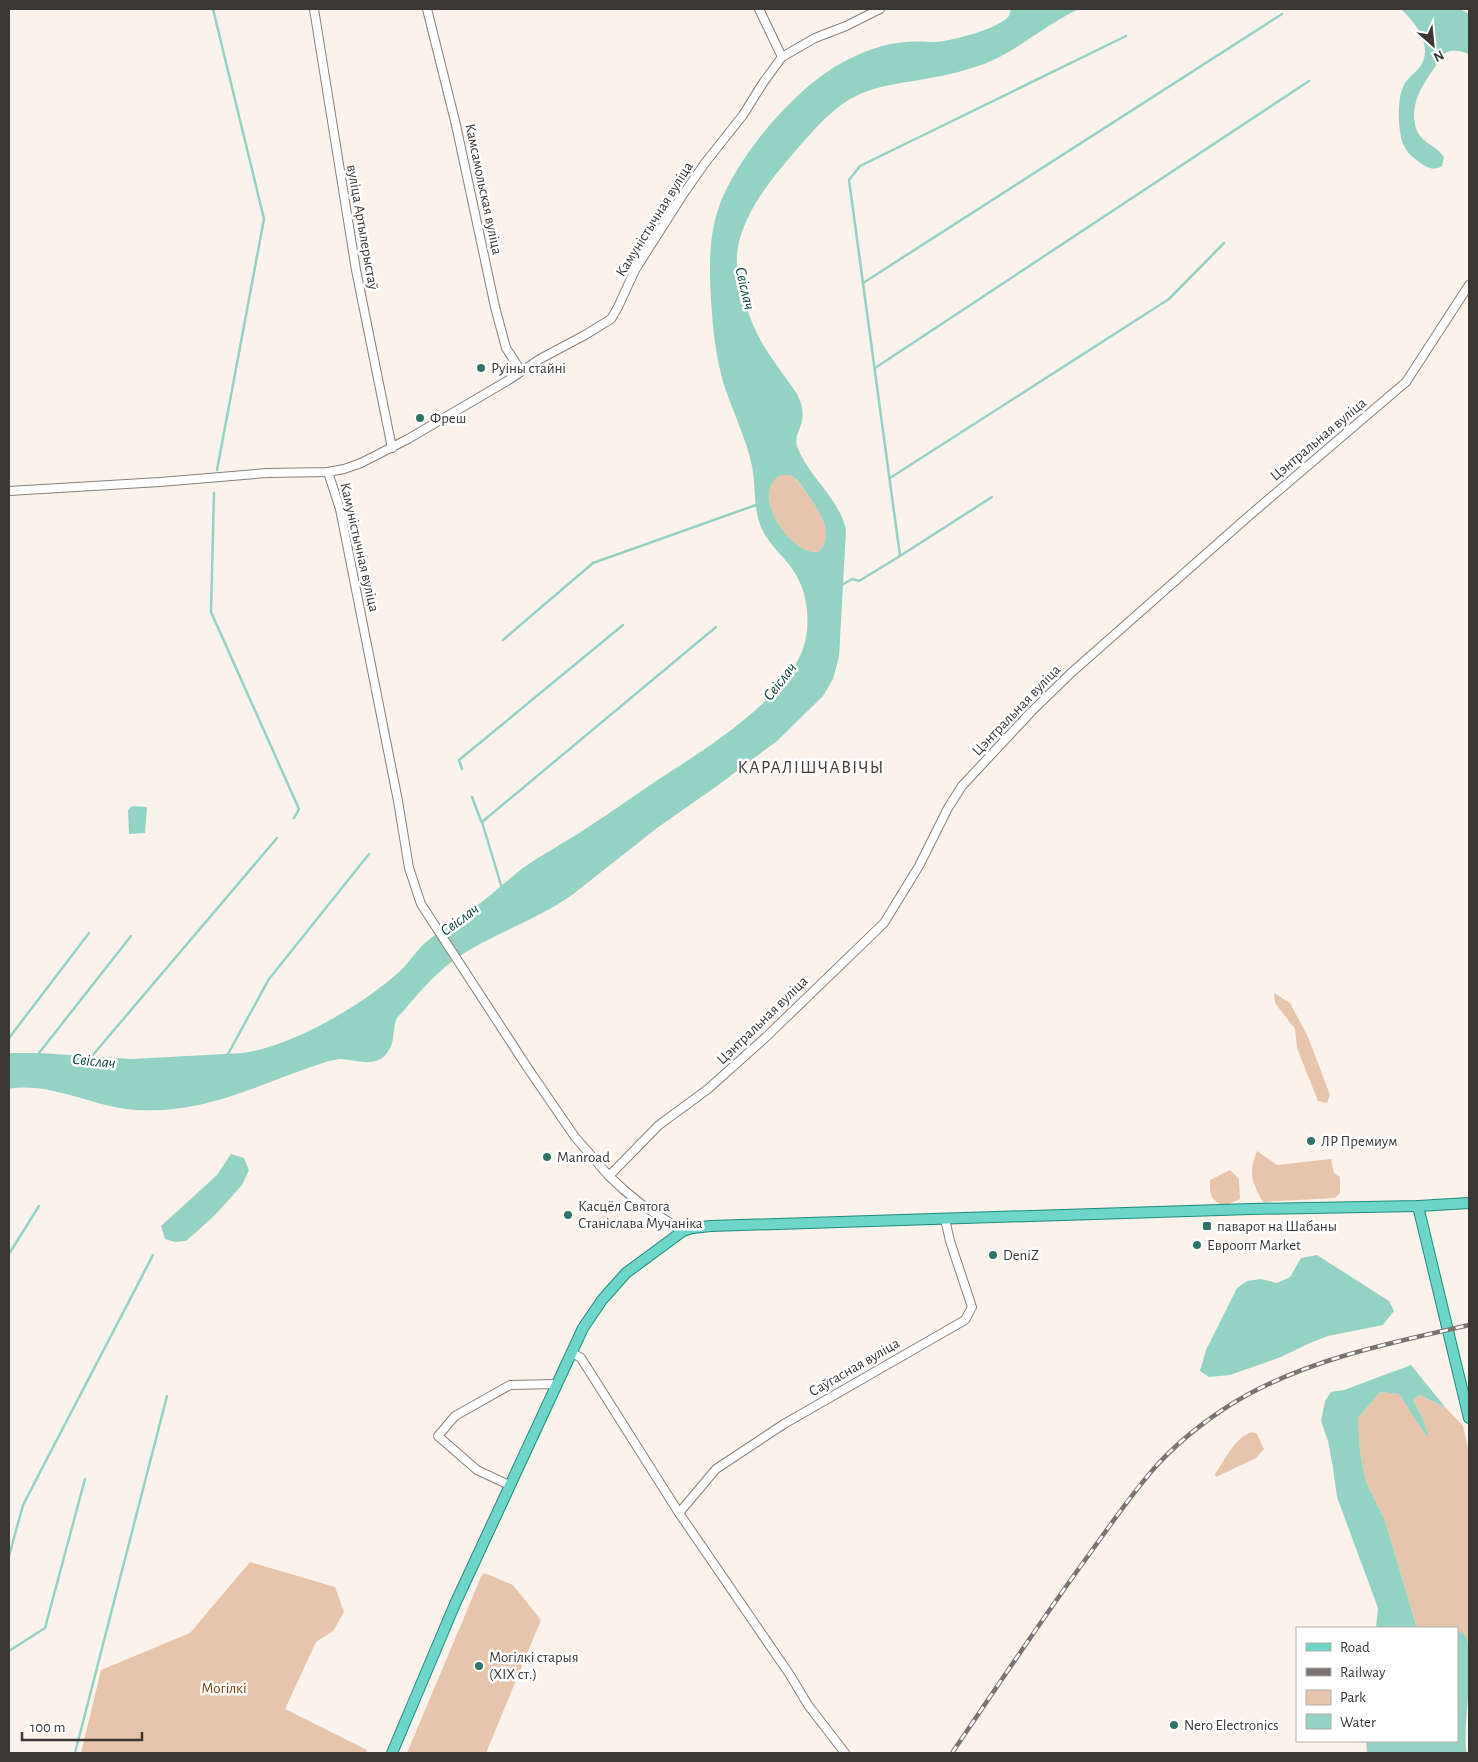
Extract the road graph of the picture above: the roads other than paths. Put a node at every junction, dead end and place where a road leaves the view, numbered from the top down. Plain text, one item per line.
1 (314, 9) edge
2 (427, 9) edge
3 (759, 9) edge
4 (880, 9) edge
5 (782, 58) junction
6 (1469, 285) edge
7 (521, 372) junction
8 (392, 448) junction
9 (328, 472) junction
10 (9, 491) edge
11 (609, 1176) junction
12 (1469, 1203) edge
13 (1418, 1206) junction
14 (944, 1219) junction
15 (682, 1231) junction
16 (571, 1352) junction
17 (556, 1384) junction
18 (1469, 1418) edge
19 (510, 1485) junction
20 (679, 1513) junction
21 (392, 1753) edge
22 (845, 1753) edge

1 - 8 street, вуліца Артылерыстаў
2 - 7 street, Камсамольская вуліца
3 - 5 street
4 - 5 street, Камуністычная вуліца
5 - 7 street, Камуністычная вуліца
6 - 11 street, Цэнтральная вуліца
7 - 8 street, Камуністычная вуліца
8 - 9 street, Камуністычная вуліца
9 - 10 street
9 - 11 street, Камуністычная вуліца
11 - 15 street
12 - 13 main road
13 - 14 main road
13 - 18 main road
14 - 15 main road
14 - 20 street, Саўгасная вуліца
15 - 16 main road
16 - 17 main road
16 - 20 street
17 - 19 main road
17 - 19 street
19 - 21 main road
20 - 22 street

